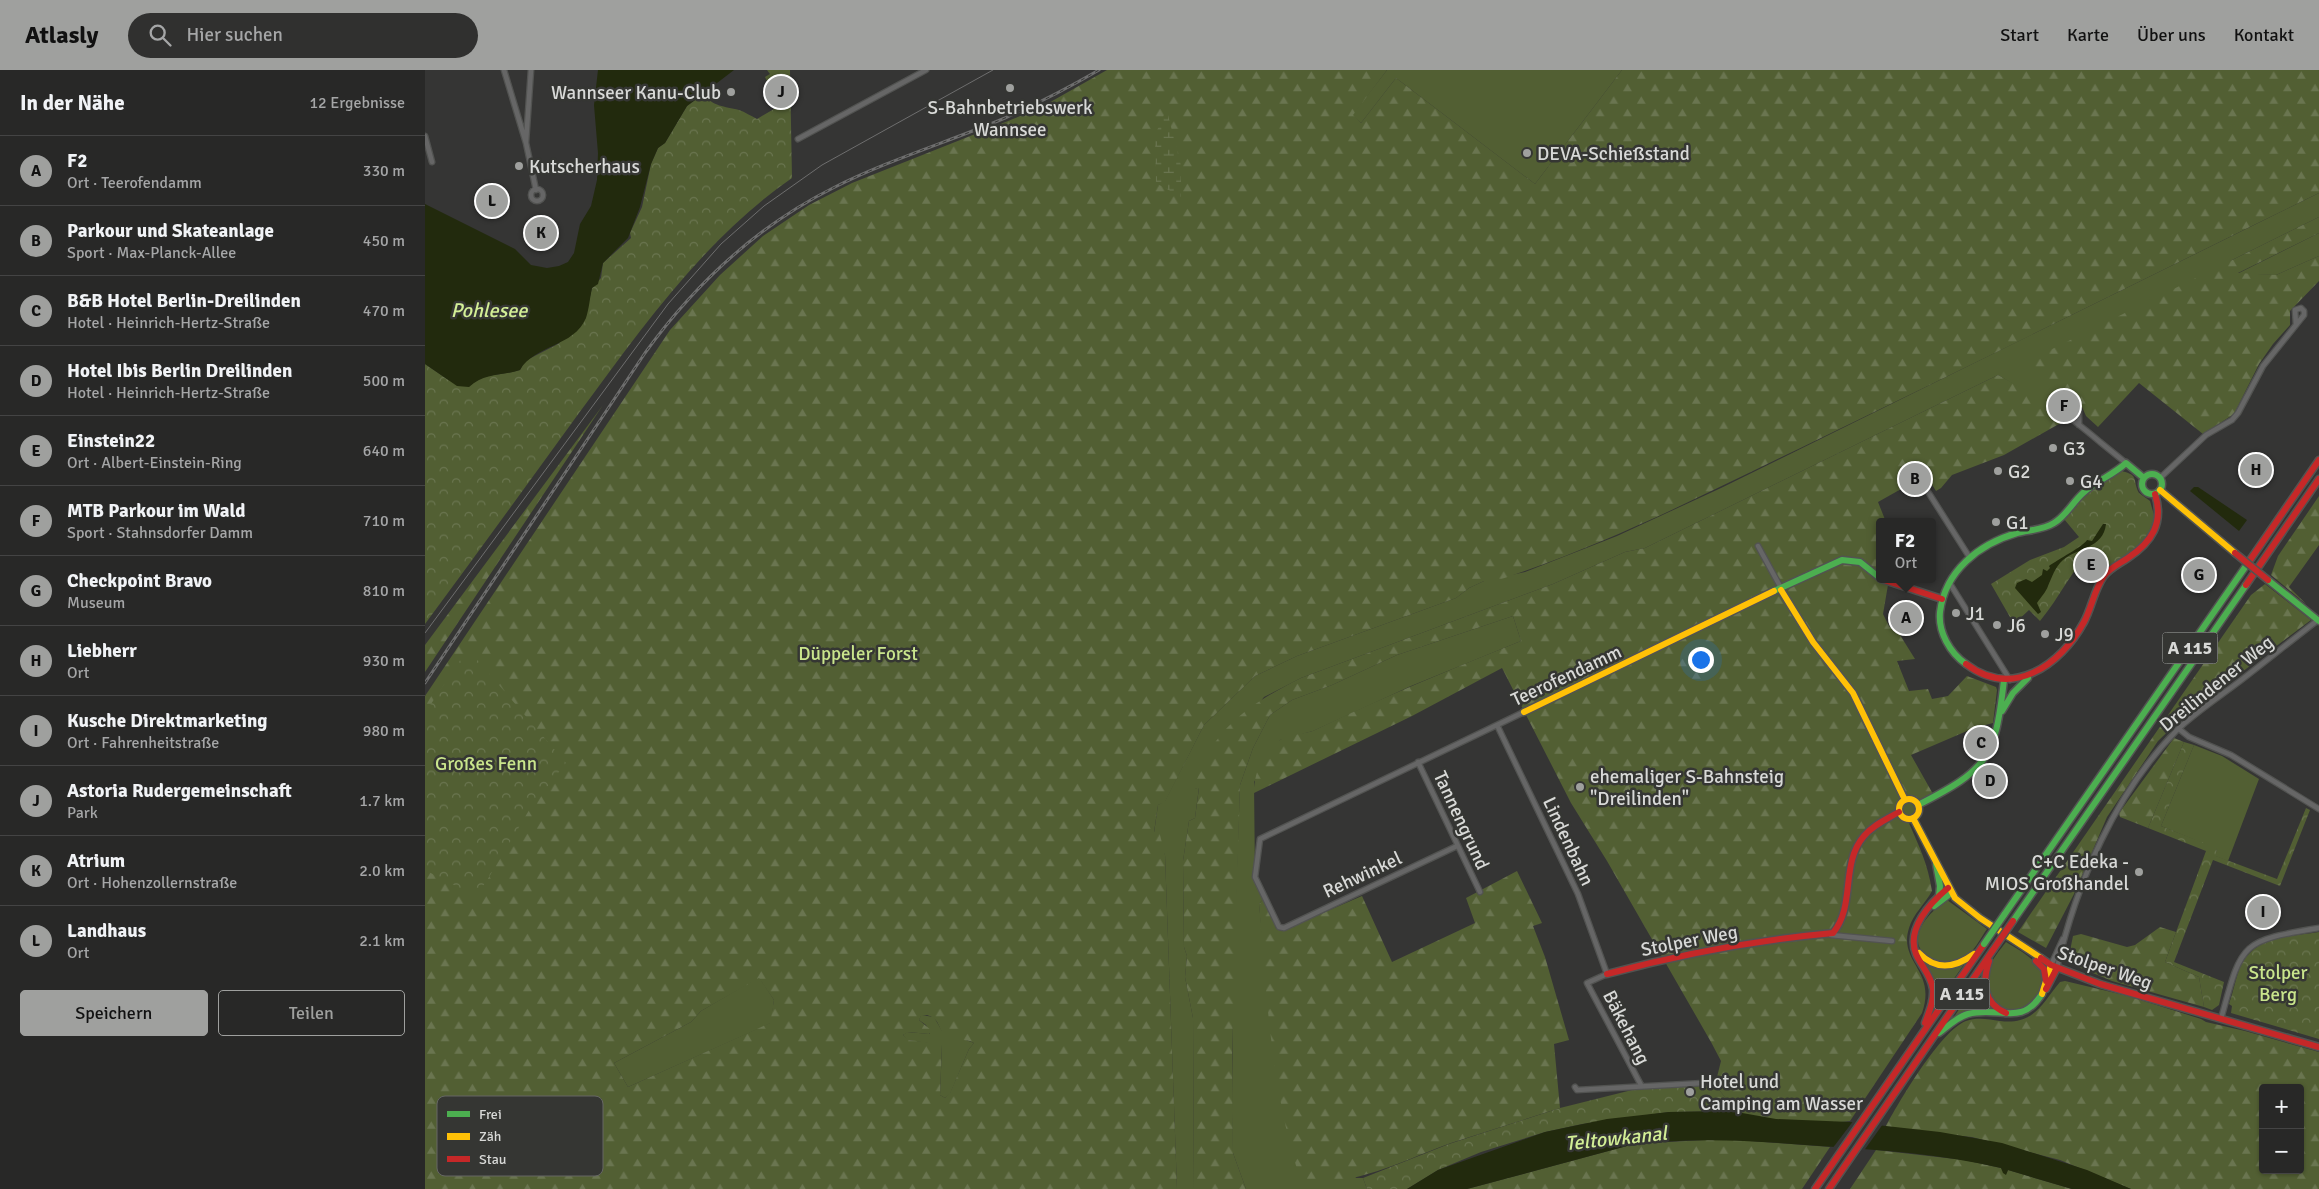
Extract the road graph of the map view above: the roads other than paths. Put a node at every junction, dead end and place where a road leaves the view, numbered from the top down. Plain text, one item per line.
1 (503, 70) edge
2 (531, 70) edge
3 (927, 70) edge
4 (425, 136) edge
5 (798, 139) dead end
6 (526, 143) junction
7 (432, 162) dead end
8 (535, 190) dead end
9 (2296, 324) dead end
10 (2079, 425) dead end
11 (2319, 460) edge
12 (2126, 463) junction
13 (1918, 476) dead end
14 (2144, 478) junction
15 (2159, 478) junction
16 (2319, 479) edge
17 (2157, 492) junction
18 (2173, 504) junction
19 (2160, 511) junction
20 (1758, 546) dead end
21 (1970, 558) junction
22 (1876, 575) edge
23 (1948, 581) junction
24 (1892, 583) edge
25 (1781, 590) junction
26 (1941, 599) junction
27 (2318, 621) edge
28 (2029, 677) junction
29 (2007, 680) junction
30 (1524, 712) joint
31 (2000, 714) junction
32 (1497, 725) junction
33 (2179, 729) junction
34 (1418, 762) junction
35 (1905, 800) junction
36 (1918, 805) junction
37 (2319, 809) edge
38 (1899, 812) junction
39 (1913, 818) junction
40 (1457, 846) junction
41 (1936, 864) junction
42 (1950, 891) junction
43 (1480, 892) dead end
44 (1939, 896) junction
45 (1925, 914) junction
46 (1279, 927) joint
47 (2319, 928) edge
48 (1829, 934) junction
49 (1892, 941) dead end
50 (1914, 942) junction
51 (1982, 946) junction
52 (1993, 950) junction
53 (2030, 953) junction
54 (2054, 967) junction
55 (1607, 974) junction
56 (2046, 981) junction
57 (1587, 983) joint
58 (2042, 994) junction
59 (2013, 1015) junction
60 (2221, 1019) junction
61 (1923, 1032) junction
62 (1932, 1038) junction
63 (2319, 1048) edge
64 (1704, 1083) dead end
65 (1641, 1085) junction
66 (1575, 1087) dead end
67 (1815, 1189) edge
68 (1829, 1189) edge

1 - 6 street
2 - 6 street
3 - 5 street
4 - 7 street
6 - 8 street
9 - 15 street
10 - 12 street
11 - 51 main road, A 115, bridge
12 - 14 main road
12 - 21 main road
13 - 21 street
14 - 15 main road
14 - 17 main road
15 - 17 main road
16 - 52 main road, A 115, bridge
17 - 18 main road
17 - 19 main road
18 - 19 main road
18 - 27 main road, bridge
19 - 28 main road
20 - 25 street
21 - 23 main road
22 - 25 main road, Teerofendamm
23 - 26 main road
23 - 29 street
24 - 26 main road, Teerofendamm
25 - 30 main road, Teerofendamm
25 - 35 main road
26 - 29 main road
27 - 33 street, Dreilindener Weg
28 - 29 main road
28 - 31 main road
29 - 31 main road
30 - 32 street, Teerofendamm
31 - 36 main road
32 - 34 street, Teerofendamm
32 - 55 street, Lindenbahn
33 - 37 street
33 - 54 street, Dreilindener Weg
34 - 40 street, Tannengrund
34 - 46 street, Teerofendamm
35 - 36 main road
35 - 38 main road
36 - 39 main road
38 - 39 main road
38 - 48 main road
39 - 41 main road, Stolper Weg
40 - 43 street, Tannengrund
40 - 46 street, Rehwinkel
41 - 42 main road, Stolper Weg
41 - 44 main road
42 - 44 main road
42 - 45 main road
42 - 53 main road, Stolper Weg
44 - 45 main road
45 - 50 main road
47 - 60 street
48 - 49 street, Stolper Weg
48 - 55 main road, Stolper Weg
50 - 51 main road
50 - 61 main road
51 - 61 main road, A 115
52 - 59 main road
52 - 62 main road, A 115
53 - 54 main road, Stolper Weg
53 - 56 main road
54 - 56 main road
54 - 58 main road
54 - 60 main road, Stolper Weg
55 - 57 street, Stolper Weg
56 - 58 main road
57 - 65 street, Bäkehang
58 - 59 main road
59 - 62 main road
60 - 63 main road, Stolper Weg
61 - 67 main road, A 115
62 - 68 main road, A 115
64 - 65 street, Bäkehang
65 - 66 street, Bäkehang

